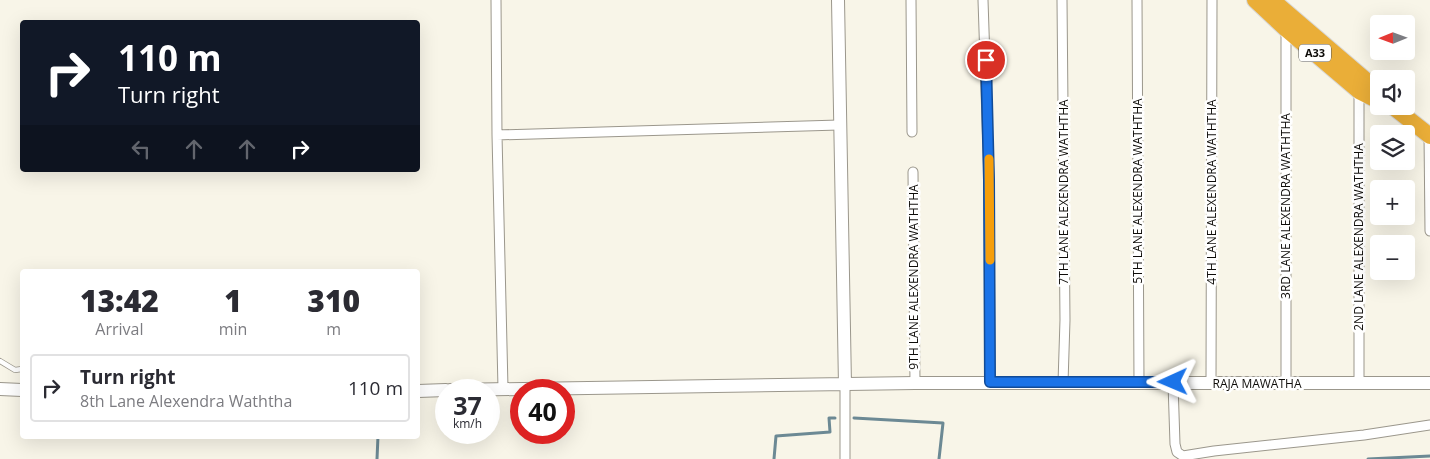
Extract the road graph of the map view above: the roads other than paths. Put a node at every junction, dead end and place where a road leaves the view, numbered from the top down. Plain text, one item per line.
1 (496, 0) edge
2 (838, 0) edge
3 (911, 0) edge
4 (984, 0) edge
5 (1062, 0) edge
6 (1137, 0) edge
7 (1212, 0) edge
8 (1254, 0) edge
9 (1272, 0) edge
10 (1286, 29) junction
11 (1370, 84) edge
12 (1359, 90) junction
13 (1370, 96) edge
14 (1402, 115) edge
15 (839, 124) junction
16 (912, 132) dead end
17 (497, 135) junction
18 (1429, 136) edge
19 (913, 172) dead end
20 (1430, 231) edge
21 (0, 361) edge
22 (20, 370) edge
23 (990, 382) junction
24 (1173, 382) junction
25 (915, 383) junction
26 (1064, 383) junction
27 (1139, 383) junction
28 (1430, 383) edge
29 (1211, 384) junction
30 (1286, 384) junction
31 (1359, 384) junction
32 (844, 385) junction
33 (500, 388) edge
34 (503, 388) junction
35 (0, 389) edge
36 (20, 390) edge
37 (435, 390) edge
38 (420, 391) edge
39 (1430, 425) edge
40 (845, 459) edge

1 - 17 street
2 - 15 street
3 - 16 street
4 - 23 street
5 - 26 street, 7TH LANE ALEXENDRA WATHTHA
6 - 27 street, 5TH LANE ALEXENDRA WATHTHA
7 - 29 street, 4TH LANE ALEXENDRA WATHTHA
8 - 10 highway, A33
9 - 11 highway, A33
10 - 12 highway, A33
10 - 30 street, 3RD LANE ALEXENDRA WATHTHA
12 - 13 highway, A33
12 - 31 street, 2ND LANE ALEXENDRA WATHTHA
14 - 18 highway
15 - 17 street
15 - 32 street
17 - 34 street
18 - 20 street
19 - 25 street, 9TH LANE ALEXENDRA WATHTHA
21 - 22 lane
23 - 25 street, RAJA MAWATHA
23 - 26 street, RAJA MAWATHA
24 - 27 street, RAJA MAWATHA
24 - 29 street, RAJA MAWATHA
24 - 39 street
25 - 32 street, RAJA MAWATHA
26 - 27 street, RAJA MAWATHA
28 - 31 street, RAJA MAWATHA
29 - 30 street, RAJA MAWATHA
30 - 31 street, RAJA MAWATHA
32 - 34 street, RAJA MAWATHA
32 - 40 street
33 - 34 street, RAJA MAWATHA
35 - 36 street
37 - 38 street, RAJA MAWATHA

